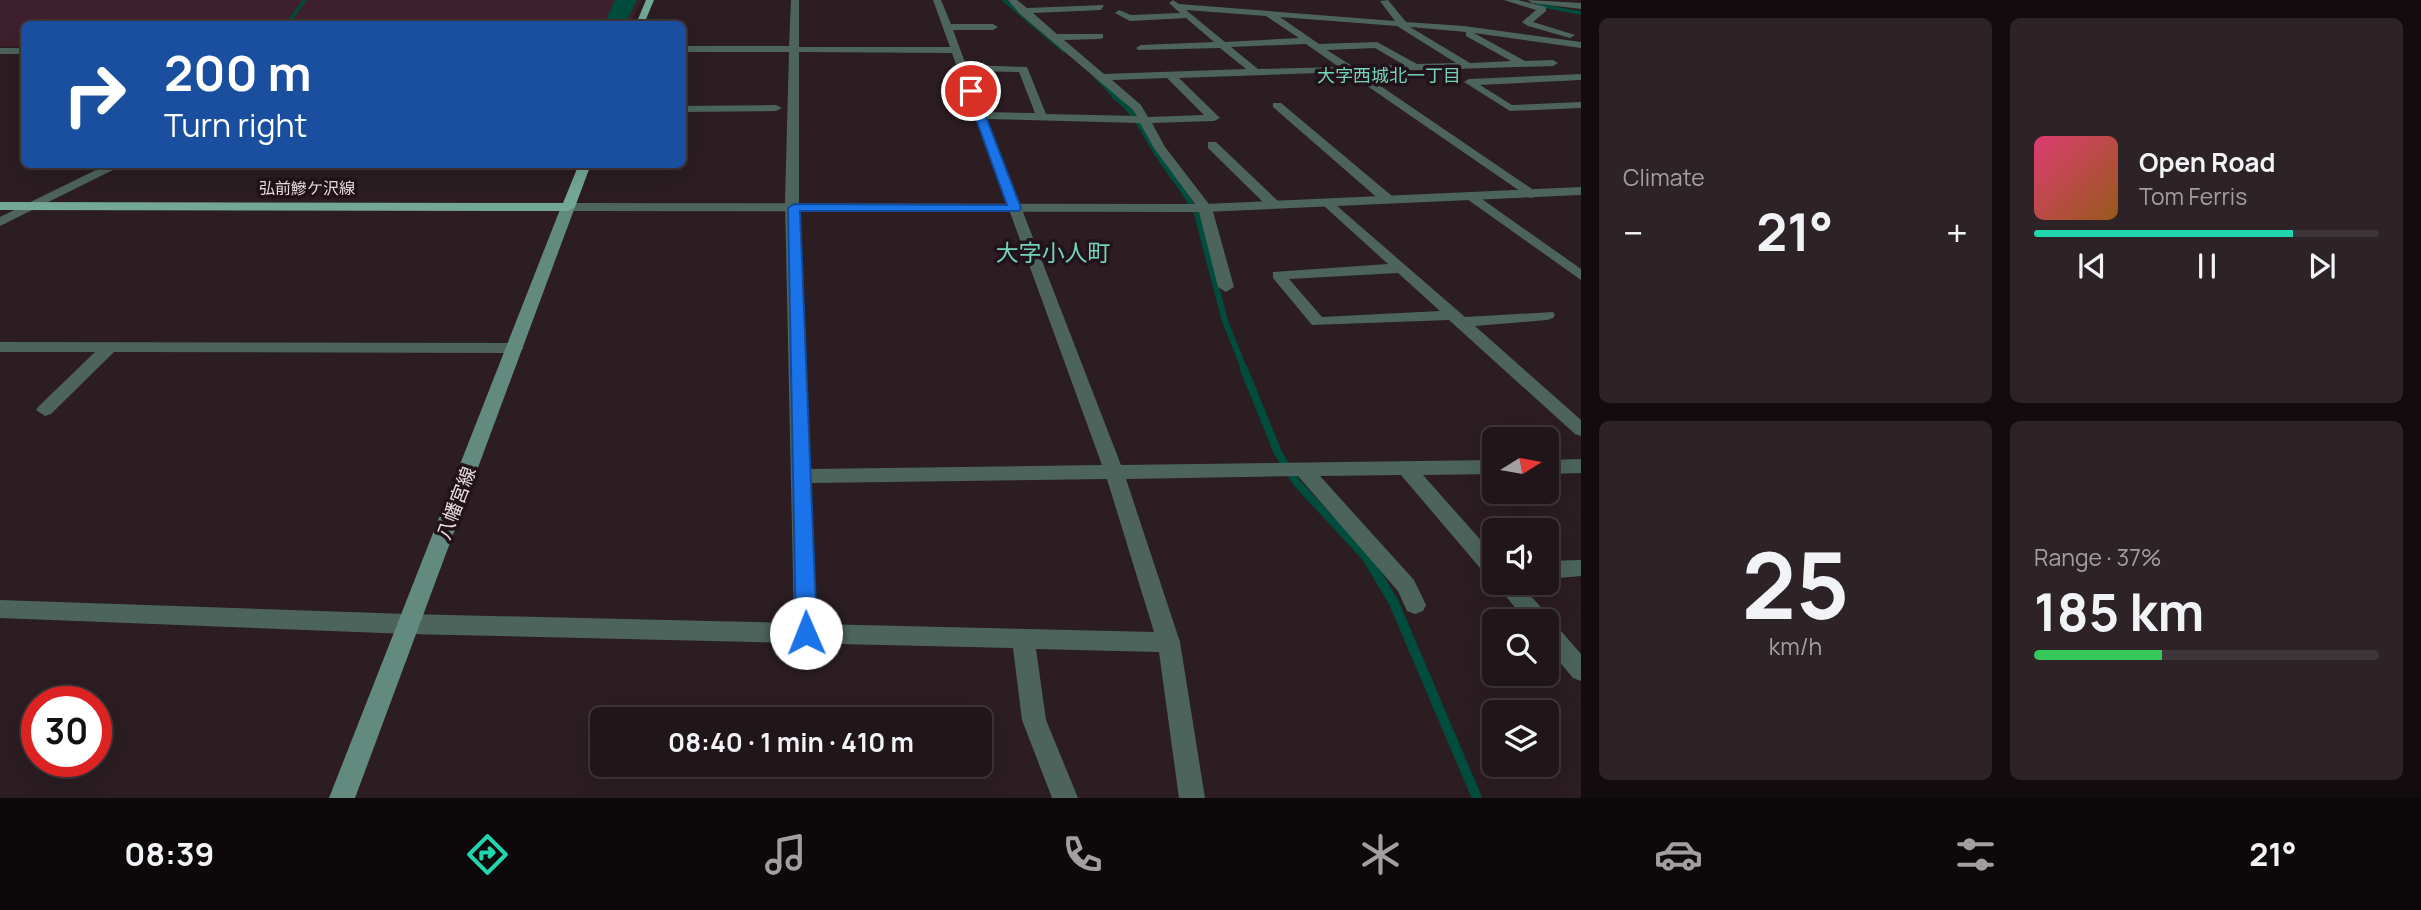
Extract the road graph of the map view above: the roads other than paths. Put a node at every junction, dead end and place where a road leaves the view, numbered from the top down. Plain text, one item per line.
1 (650, 0) edge
2 (795, 0) edge
3 (937, 0) edge
4 (1012, 0) edge
5 (1531, 0) edge
6 (1384, 1) edge
7 (1509, 1) edge
8 (1172, 3) edge
9 (1579, 4) edge
10 (1101, 7) dead end
11 (1543, 9) junction
12 (1023, 11) junction
13 (1267, 12) junction
14 (1119, 13) dead end
15 (1185, 16) junction
16 (1581, 17) edge
17 (641, 21) edge
18 (1398, 23) junction
19 (947, 27) junction
20 (993, 27) dead end
21 (1464, 29) junction
22 (1100, 36) dead end
23 (1053, 37) junction
24 (1220, 43) junction
25 (1312, 44) junction
26 (1579, 44) edge
27 (1141, 48) dead end
28 (686, 49) edge
29 (794, 49) junction
30 (956, 50) junction
31 (0, 51) edge
32 (21, 51) edge
33 (1553, 63) dead end
34 (1522, 64) junction
35 (1469, 66) junction
36 (1415, 67) junction
37 (962, 68) junction
38 (1348, 69) junction
39 (1256, 72) junction
40 (1170, 75) junction
41 (1103, 77) junction
42 (1581, 77) edge
43 (1277, 104) dead end
44 (1581, 105) edge
45 (776, 108) dead end
46 (686, 109) edge
47 (980, 115) junction
48 (1042, 117) junction
49 (1146, 120) junction
50 (1212, 145) dead end
51 (110, 168) edge
52 (583, 168) edge
53 (1581, 191) edge
54 (1530, 194) junction
55 (1472, 196) junction
56 (1387, 199) junction
57 (1329, 202) junction
58 (1274, 205) junction
59 (0, 206) edge
60 (28, 206) junction
61 (568, 207) junction
62 (794, 208) junction
63 (1014, 208) junction
64 (1198, 208) junction
65 (0, 222) edge
66 (1402, 268) junction
67 (1581, 276) edge
68 (1226, 287) dead end
69 (1547, 314) dead end
70 (1458, 319) junction
71 (0, 346) edge
72 (110, 347) junction
73 (516, 348) junction
74 (45, 410) dead end
75 (1581, 430) edge
76 (1581, 466) edge
77 (1482, 467) edge
78 (1559, 467) edge
79 (1406, 468) junction
80 (1292, 470) junction
81 (1114, 472) junction
82 (803, 476) junction
83 (1482, 555) edge
84 (1581, 568) edge
85 (1559, 569) edge
86 (1516, 595) edge
87 (1415, 605) dead end
88 (0, 609) edge
89 (1529, 609) edge
90 (408, 624) junction
91 (806, 633) junction
92 (1023, 639) junction
93 (1169, 642) junction
94 (1559, 645) edge
95 (1581, 671) edge
96 (342, 798) edge
97 (1065, 798) edge
98 (1192, 798) edge

1 - 17 main road
2 - 29 street
3 - 19 street
4 - 12 street
5 - 9 street
6 - 18 street
7 - 11 street
8 - 13 street
8 - 15 street
10 - 12 street
11 - 16 street
11 - 26 street
12 - 23 street
13 - 18 street
13 - 25 street
14 - 15 street
15 - 24 street
18 - 21 street
18 - 35 street
19 - 20 street
19 - 30 street
21 - 26 street
21 - 34 street
22 - 23 street
23 - 41 street
24 - 25 street
24 - 27 street
24 - 39 street
25 - 36 street
25 - 38 street
28 - 29 street
29 - 30 street
29 - 62 street
30 - 37 street
31 - 32 street
33 - 34 street
34 - 35 street
35 - 36 street
36 - 38 street
37 - 47 street
37 - 48 street
38 - 39 street
38 - 54 street
39 - 40 street
40 - 41 street
40 - 49 street
41 - 49 street
42 - 44 street
43 - 56 street
45 - 46 street
47 - 48 street
47 - 63 street
48 - 49 street
49 - 64 street
50 - 58 street
51 - 60 street
52 - 61 main road
53 - 54 street
54 - 55 street
55 - 56 street
55 - 67 street
56 - 57 street
57 - 58 street
57 - 66 street
58 - 64 street
59 - 60 main road, 弘前鰺ケ沢線
60 - 61 main road, 弘前鰺ケ沢線
60 - 65 street
61 - 62 street
61 - 73 main road, 八幡宮線
62 - 63 street
62 - 82 street
63 - 64 street
63 - 81 street
64 - 68 street
66 - 70 street
66 - 70 street
69 - 70 street
70 - 75 street
71 - 72 street
72 - 73 street
72 - 74 street
73 - 90 main road, 八幡宮線
76 - 78 street
77 - 79 street
79 - 80 street
79 - 83 street
80 - 81 street
80 - 87 street
81 - 82 street
81 - 93 street
82 - 91 street
84 - 85 street
86 - 89 street
88 - 90 street
90 - 91 street
90 - 96 main road, 八幡宮線
91 - 92 street
92 - 93 street
92 - 97 street
93 - 98 street
94 - 95 street

